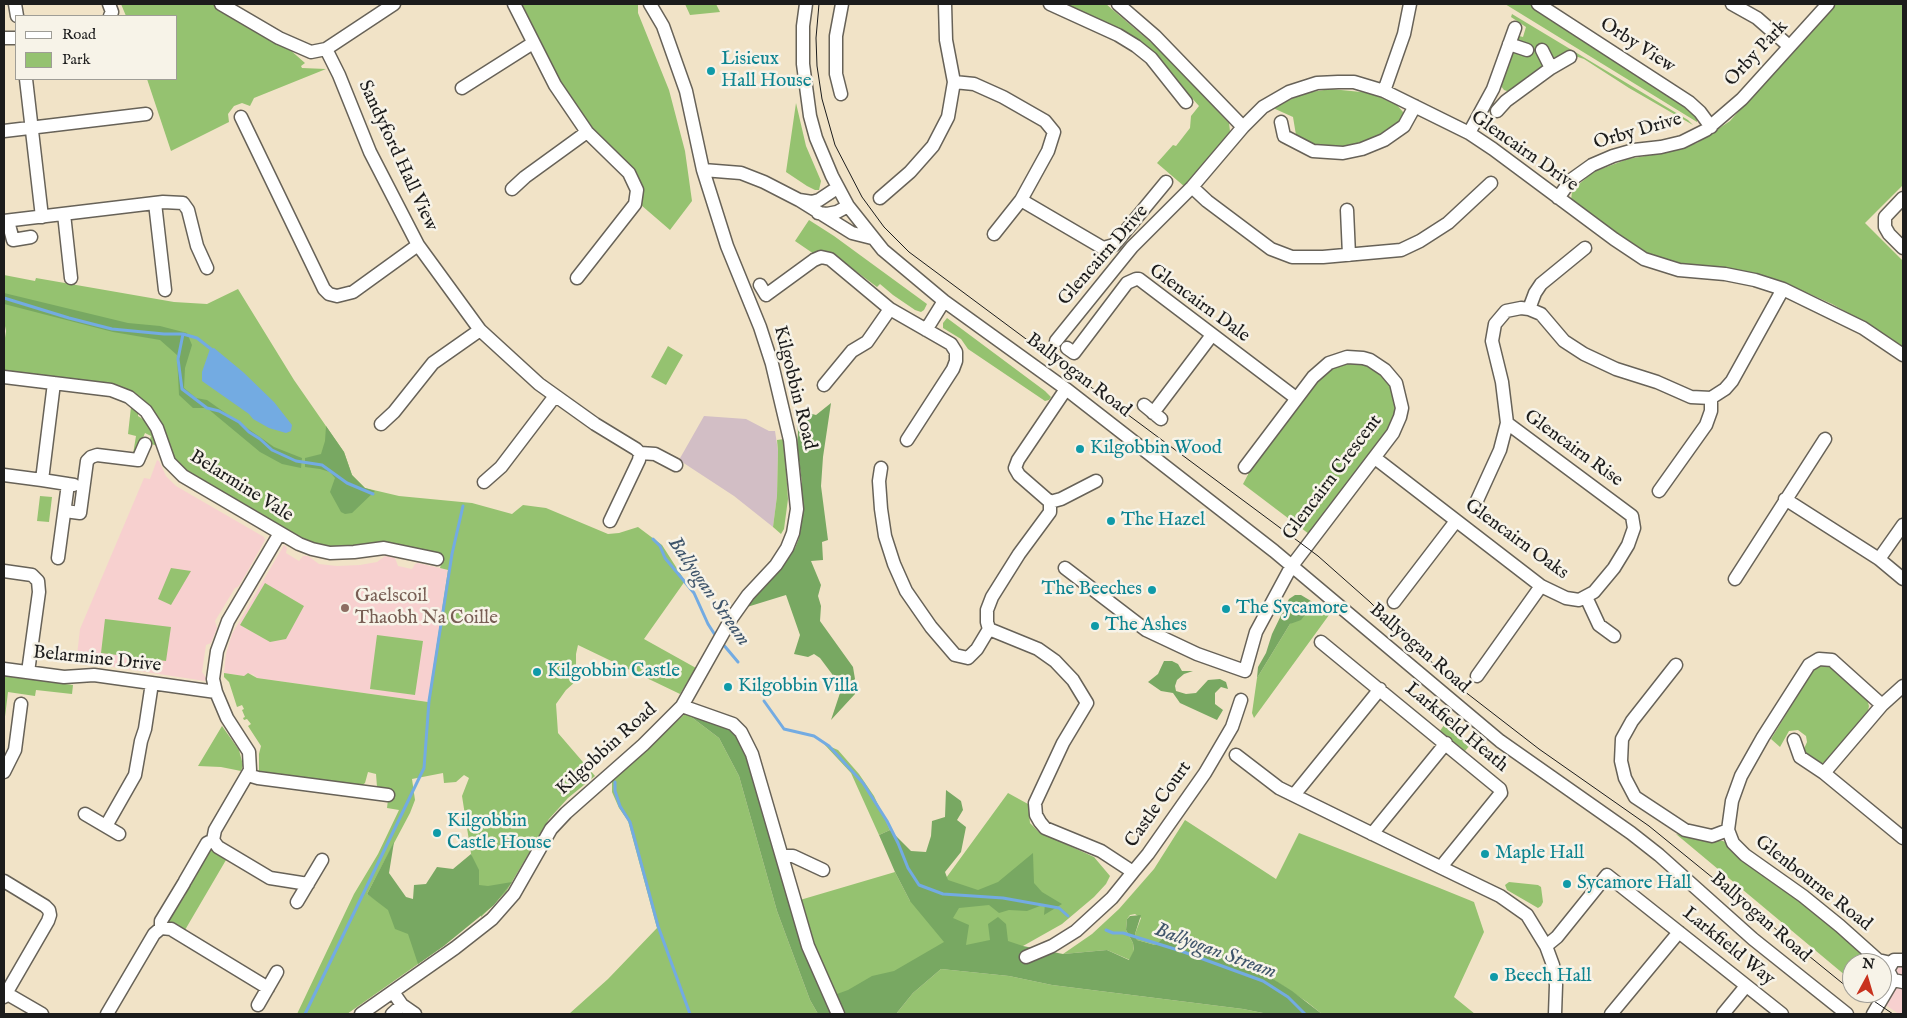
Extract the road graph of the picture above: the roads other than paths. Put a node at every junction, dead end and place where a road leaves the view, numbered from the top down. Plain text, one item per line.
1 (221, 4) edge
2 (393, 4) edge
3 (514, 4) edge
4 (650, 4) edge
5 (806, 4) edge
6 (842, 4) edge
7 (944, 4) edge
8 (1050, 4) edge
9 (1118, 4) edge
10 (1410, 4) edge
11 (1538, 4) edge
12 (1732, 4) edge
13 (1828, 4) edge
14 (1515, 28) dead end
15 (534, 43) junction
16 (1509, 44) junction
17 (1790, 46) junction
18 (326, 49) junction
19 (1527, 50) dead end
20 (1542, 50) dead end
21 (1570, 57) dead end
22 (1550, 68) junction
23 (26, 80) edge
24 (954, 82) junction
25 (462, 88) dead end
26 (1494, 89) junction
27 (1384, 91) junction
28 (841, 94) dead end
29 (1506, 101) junction
30 (1186, 102) dead end
31 (1415, 106) junction
32 (1497, 110) dead end
33 (146, 114) dead end
34 (241, 117) dead end
35 (1281, 122) dead end
36 (32, 127) junction
37 (1243, 127) junction
38 (1710, 127) junction
39 (4, 131) edge
40 (587, 132) junction
41 (1469, 133) junction
42 (703, 170) junction
43 (1166, 182) dead end
44 (1491, 183) dead end
45 (1192, 187) junction
46 (837, 188) junction
47 (512, 189) dead end
48 (1558, 198) junction
49 (1903, 198) edge
50 (881, 199) dead end
51 (799, 200) junction
52 (1021, 200) junction
53 (155, 203) junction
54 (848, 206) junction
55 (1348, 210) dead end
56 (818, 213) junction
57 (64, 214) junction
58 (42, 217) junction
59 (6, 221) edge
60 (994, 234) dead end
61 (31, 237) dead end
62 (872, 238) junction
63 (418, 245) junction
64 (1585, 248) dead end
65 (1903, 248) edge
66 (1349, 255) junction
67 (207, 268) dead end
68 (72, 278) dead end
69 (576, 278) dead end
70 (1783, 289) junction
71 (165, 290) dead end
72 (763, 290) dead end
73 (944, 300) junction
74 (890, 309) junction
75 (1529, 309) junction
76 (480, 330) junction
77 (926, 330) junction
78 (1212, 335) junction
79 (1056, 340) dead end
80 (1070, 351) dead end
81 (1903, 355) edge
82 (4, 376) edge
83 (54, 383) junction
84 (823, 385) dead end
85 (1066, 390) junction
86 (555, 396) junction
87 (1296, 398) junction
88 (1711, 398) junction
89 (1153, 412) dead end
90 (1507, 423) junction
91 (381, 424) dead end
92 (1825, 438) dead end
93 (907, 440) dead end
94 (145, 444) dead end
95 (640, 454) junction
96 (1375, 458) junction
97 (676, 465) dead end
98 (1245, 467) dead end
99 (881, 468) dead end
100 (4, 475) edge
101 (85, 478) junction
102 (42, 480) junction
103 (1096, 481) dead end
104 (484, 482) dead end
105 (68, 484) junction
106 (1660, 491) dead end
107 (1785, 499) junction
108 (1050, 502) junction
109 (1474, 507) dead end
110 (65, 511) junction
111 (610, 521) dead end
112 (1456, 521) junction
113 (1903, 525) edge
114 (280, 533) junction
115 (58, 558) dead end
116 (436, 559) dead end
117 (1879, 559) junction
118 (1291, 567) junction
119 (1065, 568) dead end
120 (4, 571) edge
121 (1735, 579) dead end
122 (1903, 579) edge
123 (1542, 586) junction
124 (1586, 597) junction
125 (1394, 602) dead end
126 (989, 629) junction
127 (1614, 636) dead end
128 (1321, 642) dead end
129 (1676, 665) dead end
130 (4, 669) edge
131 (28, 672) junction
132 (1477, 676) dead end
133 (152, 684) junction
134 (1903, 686) edge
135 (1380, 689) junction
136 (216, 692) junction
137 (1241, 700) dead end
138 (21, 704) dead end
139 (1882, 705) junction
140 (682, 706) junction
141 (1794, 740) dead end
142 (1446, 743) junction
143 (1236, 755) dead end
144 (5, 766) edge
145 (1824, 773) junction
146 (248, 775) junction
147 (388, 795) dead end
148 (1294, 795) junction
149 (85, 814) dead end
150 (106, 826) junction
151 (1728, 830) junction
152 (118, 834) dead end
153 (1372, 834) junction
154 (1903, 838) edge
155 (213, 840) junction
156 (782, 856) junction
157 (322, 860) dead end
158 (1442, 868) junction
159 (823, 870) dead end
160 (1133, 872) junction
161 (4, 881) edge
162 (308, 884) junction
163 (297, 902) dead end
164 (160, 928) junction
165 (1679, 932) junction
166 (1546, 946) junction
167 (1026, 957) dead end
168 (1897, 961) edge
169 (277, 972) dead end
170 (1898, 981) edge
171 (1746, 986) junction
172 (268, 988) junction
173 (393, 992) junction
174 (4, 994) edge
175 (258, 1005) dead end
176 (402, 1005) junction
177 (42, 1014) edge
178 (107, 1014) edge
179 (361, 1014) edge
180 (392, 1014) edge
181 (415, 1014) edge
182 (838, 1014) edge
183 (1555, 1014) edge
184 (1611, 1014) edge
185 (1723, 1014) edge
186 (1782, 1014) edge
187 (1847, 1014) edge
188 (1873, 1014) edge

1 - 18 street
2 - 18 street
3 - 15 street
4 - 42 street, Kilgobbin Road
5 - 46 street, Ballyogan Road
6 - 28 street
7 - 24 street
8 - 30 street
9 - 37 street
10 - 27 street
11 - 38 street, Orby View
12 - 17 street
13 - 17 street, Orby Park
14 - 16 street
15 - 25 street
15 - 40 street
16 - 19 street
16 - 26 street
17 - 38 street, Orby Park
18 - 63 street, Sandyford Hall View
20 - 22 street
21 - 22 street
22 - 29 street
23 - 36 street
24 - 50 street
24 - 52 street
26 - 29 street
26 - 41 street
27 - 31 street, Glencairn Drive
27 - 37 street, Glencairn Drive
29 - 32 street
31 - 35 street
31 - 41 street, Glencairn Drive
33 - 36 street
34 - 63 street
36 - 39 street
36 - 58 street
37 - 45 street, Glencairn Drive
38 - 48 street, Orby Drive
40 - 47 street
40 - 69 street
41 - 48 street, Glencairn Drive
42 - 51 street, Ballyogan Road
42 - 140 street, Kilgobbin Road
43 - 52 street
44 - 66 street
45 - 66 street
45 - 79 street, Glencairn Drive
46 - 51 street
46 - 54 street, Ballyogan Road
48 - 70 street, Glencairn Drive
49 - 65 street
51 - 56 street, Ballyogan Road
52 - 60 street
53 - 57 street
53 - 67 street
53 - 71 street
54 - 56 street
54 - 62 street, Ballyogan Road
55 - 66 street
56 - 62 street, Ballyogan Road
57 - 58 street
57 - 68 street
58 - 59 street
59 - 61 street
62 - 73 street, Ballyogan Road
63 - 76 street, Sandyford Hall View
64 - 75 street
70 - 81 street, Glencairn Drive
70 - 88 street
72 - 74 street
73 - 77 street
73 - 85 street, Ballyogan Road
74 - 77 street
74 - 84 street
75 - 88 street
75 - 90 street, Glencairn Rise
76 - 86 street, Sandyford Hall View
76 - 91 street
77 - 93 street
78 - 80 street, Glencairn Dale
78 - 87 street, Glencairn Dale
78 - 89 street
82 - 83 street, Belarmine Vale
83 - 102 street
83 - 114 street, Belarmine Vale
85 - 108 street
85 - 118 street, Ballyogan Road
86 - 95 street, Sandyford Hall View
86 - 104 street
87 - 96 street, Glencairn Crescent
87 - 98 street, Glencairn Crescent
88 - 106 street
90 - 109 street
90 - 124 street, Glencairn Rise
92 - 107 street
94 - 101 street
95 - 97 street
95 - 111 street
96 - 112 street, Glencairn Oaks
96 - 118 street, Glencairn Crescent
99 - 126 street
100 - 102 street
101 - 105 street
101 - 110 street
102 - 105 street
103 - 108 street
105 - 110 street
107 - 117 street
107 - 121 street
108 - 126 street
110 - 115 street
112 - 123 street, Glencairn Oaks
112 - 125 street
113 - 117 street
114 - 116 street, Belarmine Vale
114 - 136 street
117 - 122 street
118 - 119 street, Glencairn Crescent
118 - 187 street, Ballyogan Road
120 - 131 street
123 - 124 street, Glencairn Oaks
123 - 132 street
124 - 127 street
126 - 160 street, Castle Court
128 - 135 street, Larkfield Heath
129 - 151 street
130 - 131 street, Belarmine Drive
131 - 133 street, Belarmine Drive
133 - 136 street, Belarmine Drive
133 - 150 street
134 - 139 street
135 - 142 street, Larkfield Heath
135 - 148 street, Larkfield Heath
136 - 146 street
137 - 160 street, Castle Court
138 - 144 street
139 - 145 street
139 - 151 street
140 - 156 street
140 - 173 street, Kilgobbin Road
141 - 145 street
142 - 153 street
142 - 158 street, Larkfield Heath
143 - 148 street
145 - 154 street
146 - 147 street
146 - 155 street
148 - 153 street
149 - 150 street
150 - 152 street
151 - 168 street, Glenbourne Road
153 - 158 street
155 - 162 street
155 - 164 street
156 - 159 street
156 - 182 street
157 - 162 street
158 - 166 street
160 - 167 street
161 - 174 street
162 - 163 street
164 - 172 street
164 - 178 street
165 - 166 street, Larkfield Way
165 - 171 street, Larkfield Way
165 - 184 street
166 - 183 street
168 - 170 street, Glenbourne Road
169 - 172 street
170 - 188 street, Glenbourne Road
171 - 185 street
171 - 186 street, Larkfield Way
172 - 175 street
173 - 176 street
173 - 179 street, Kilgobbin Road
174 - 177 street
176 - 180 street
176 - 181 street

